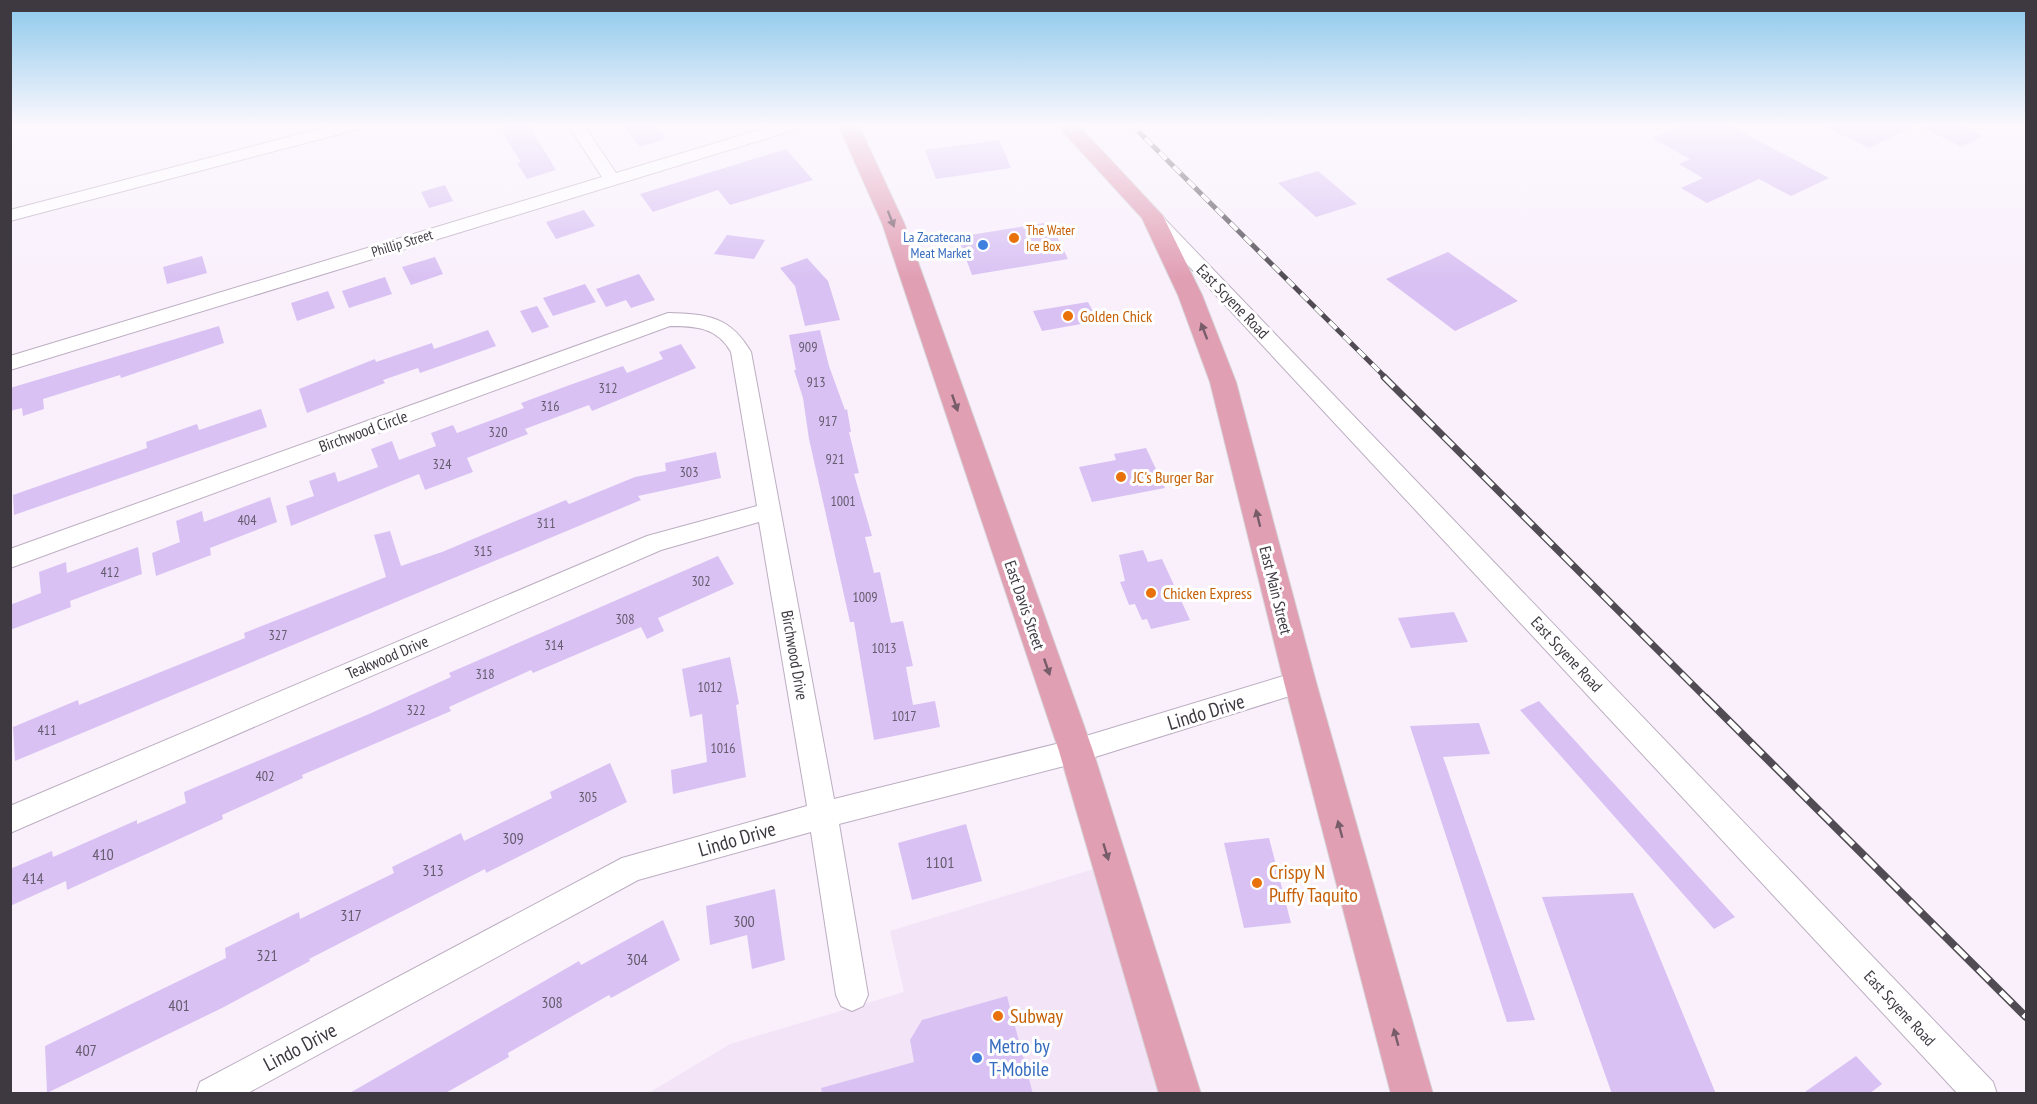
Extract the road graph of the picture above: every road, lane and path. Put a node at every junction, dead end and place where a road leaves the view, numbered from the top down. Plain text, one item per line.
1 (162, 176) edge
2 (610, 176) edge
3 (624, 176) edge
4 (871, 176) edge
5 (1114, 176) edge
6 (612, 179) junction
7 (10, 216) edge
8 (1152, 216) junction
9 (716, 326) joint
10 (10, 363) edge
11 (769, 511) junction
12 (10, 559) edge
13 (1300, 682) junction
14 (1076, 752) junction
15 (823, 814) junction
16 (10, 820) edge
17 (852, 995) dead end
18 (222, 1091) edge
19 (1180, 1094) edge
20 (1412, 1094) edge
21 (1981, 1094) edge

1 - 7 street
2 - 6 street
3 - 6 street, Phillip Street
4 -> 14 main road, East Davis Street
5 - 8 main road, East Main Street
6 - 10 street, Phillip Street
13 -> 8 main road, East Main Street
8 - 21 street, East Scyene Road
9 - 11 street, Birchwood Drive
9 - 12 street, Birchwood Circle
11 - 15 street, Birchwood Drive
11 - 16 street, Teakwood Drive
13 - 14 street, Lindo Drive
20 -> 13 main road, East Main Street
14 - 15 street, Lindo Drive
14 -> 19 main road, East Davis Street
15 - 17 street, Birchwood Drive
15 - 18 street, Lindo Drive

